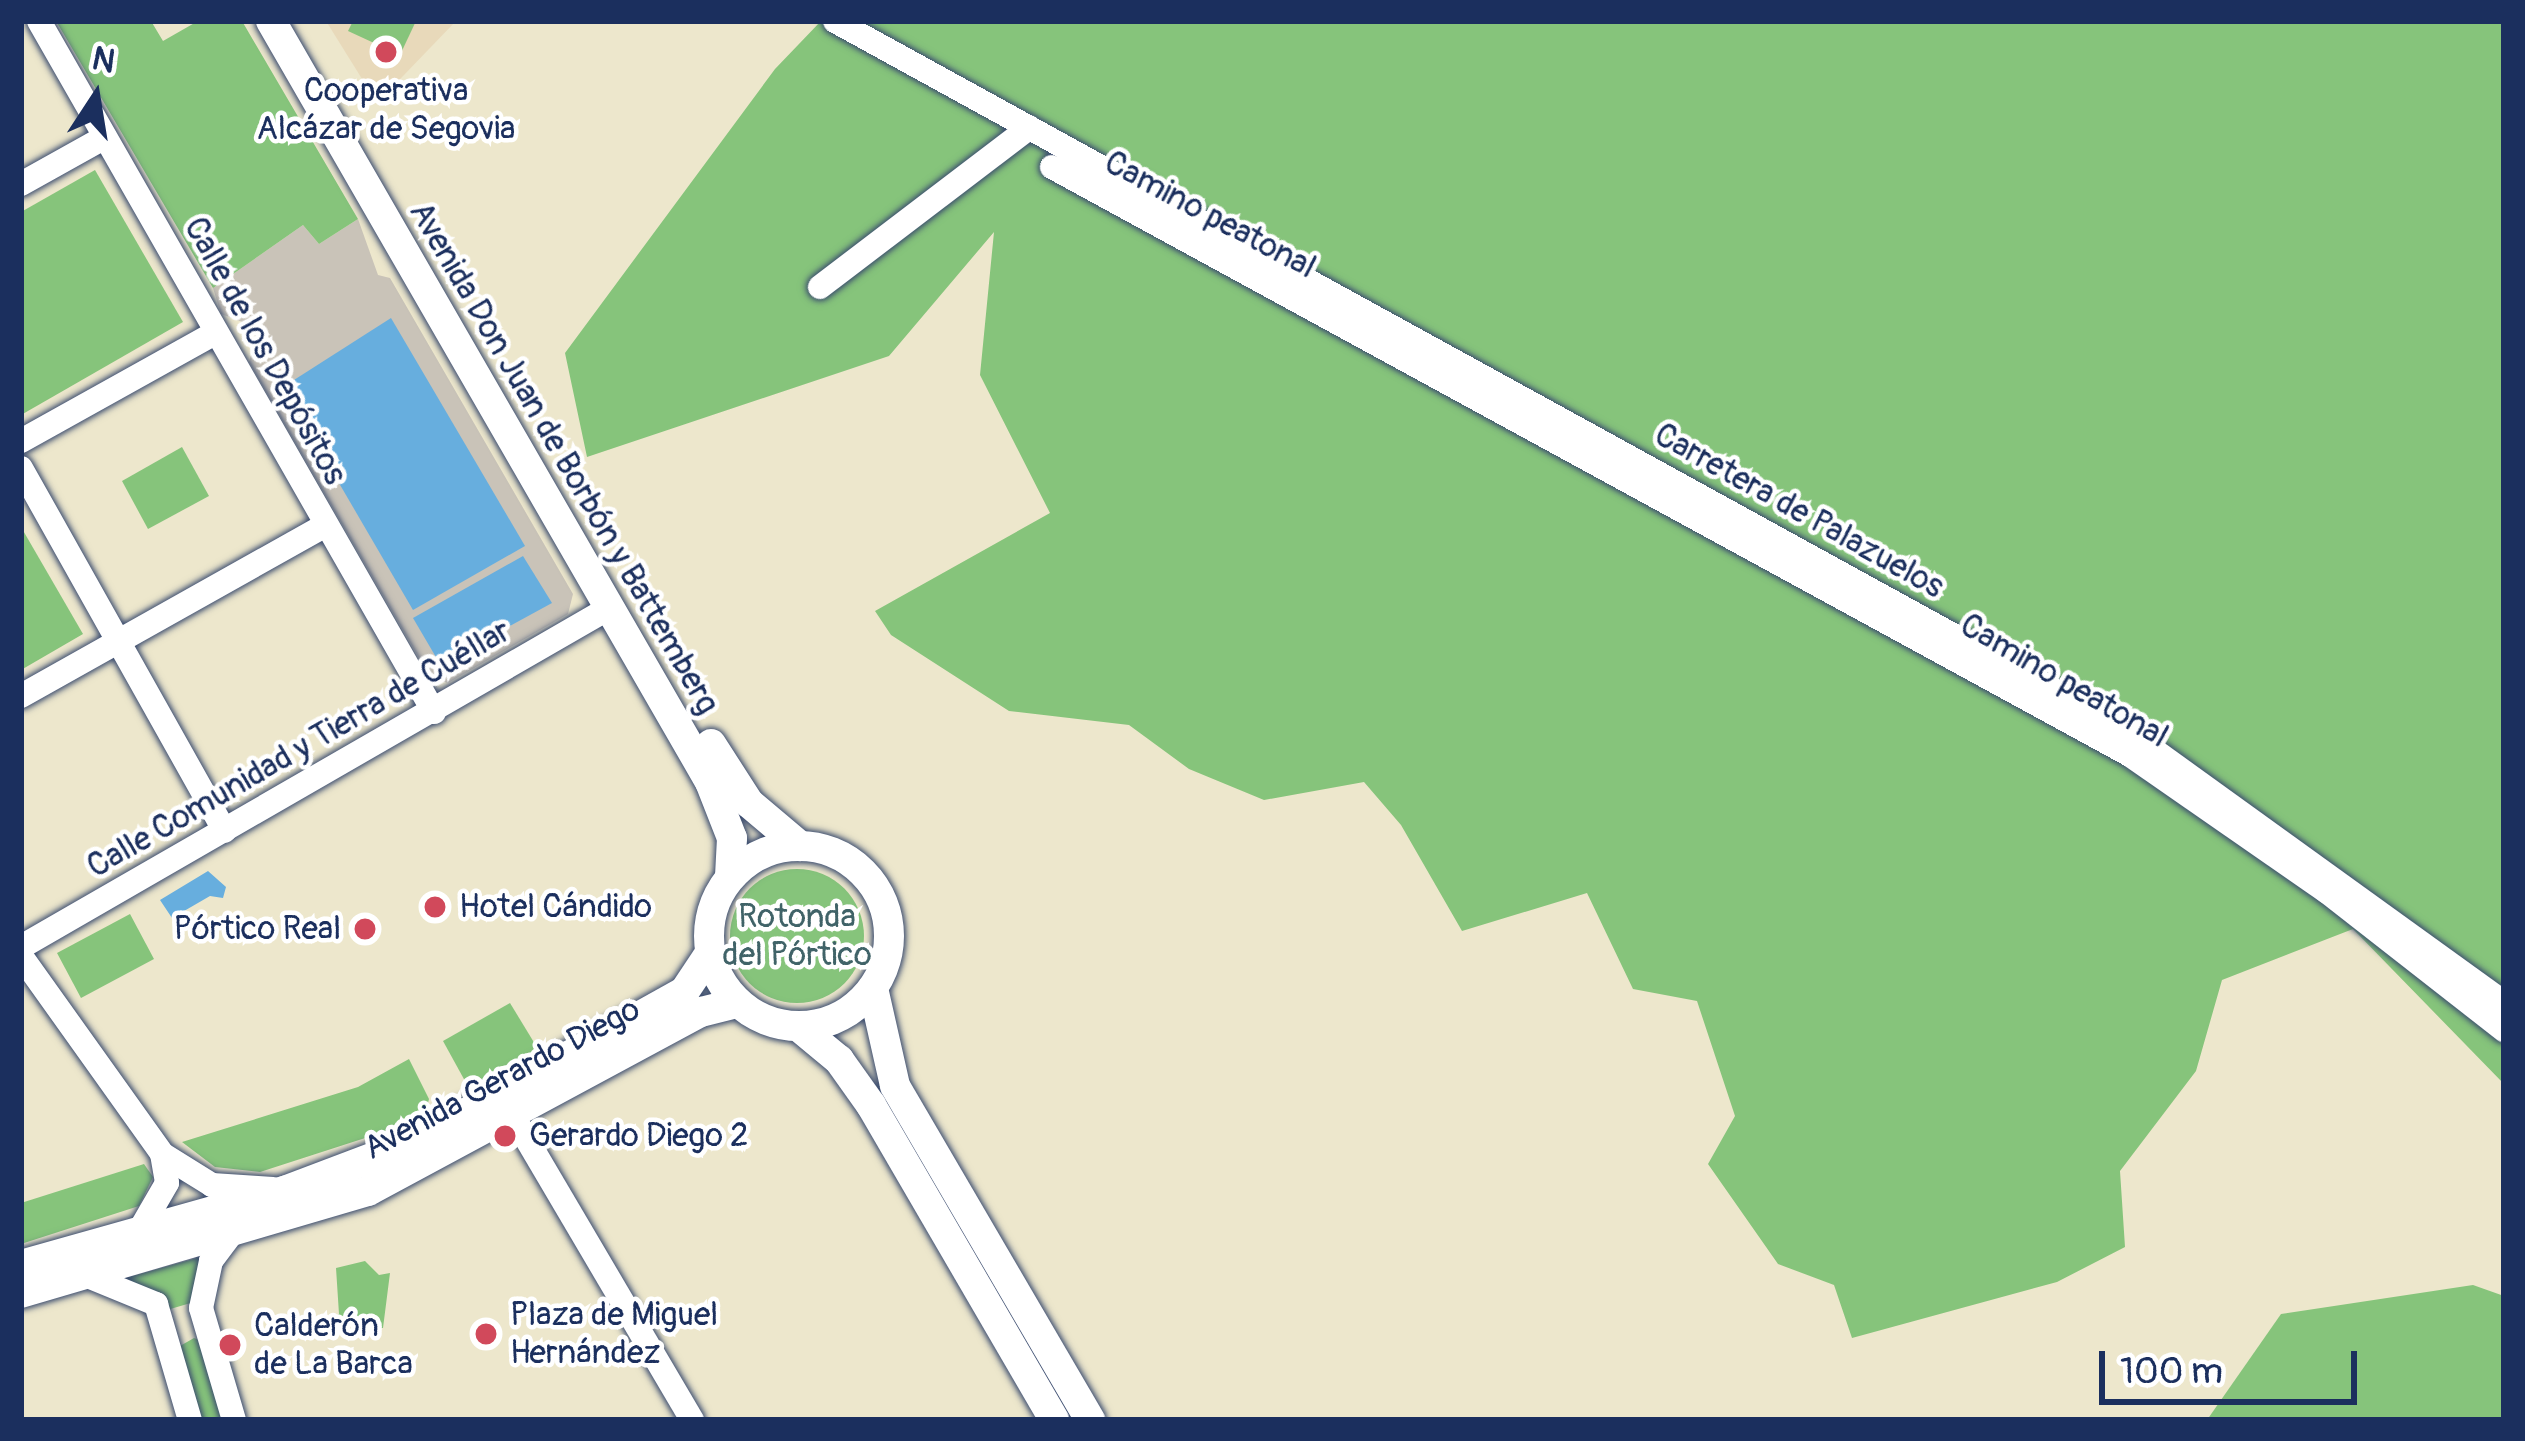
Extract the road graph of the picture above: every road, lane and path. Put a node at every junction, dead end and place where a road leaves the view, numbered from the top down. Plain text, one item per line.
1 (39, 21) edge
2 (271, 21) edge
3 (294, 21) edge
4 (835, 21) edge
5 (1029, 128) junction
6 (105, 137) junction
7 (1052, 167) dead end
8 (21, 184) edge
9 (820, 287) dead end
10 (215, 333) junction
11 (21, 441) edge
12 (21, 468) edge
13 (326, 525) junction
14 (609, 608) junction
15 (119, 639) junction
16 (21, 696) edge
17 (434, 712) junction
18 (226, 831) junction
19 (800, 846) junction
20 (730, 877) junction
21 (21, 951) edge
22 (710, 952) junction
23 (873, 988) junction
24 (738, 1003) junction
25 (2504, 1003) edge
26 (799, 1027) junction
27 (2504, 1030) edge
28 (513, 1116) junction
29 (162, 1154) junction
30 (287, 1190) junction
31 (138, 1233) junction
32 (232, 1233) junction
33 (21, 1265) edge
34 (85, 1275) junction
35 (21, 1293) edge
36 (208, 1333) junction
37 (170, 1346) junction
38 (190, 1420) edge
39 (234, 1420) edge
40 (692, 1420) edge
41 (1054, 1420) edge
42 (1090, 1420) edge

1 - 6 street, Calle de los Depósitos
2 - 14 main road, Avenida Don Juan de Borbón y Battemberg
3 - 19 main road, Avenida Don Juan de Borbón y Battemberg
4 - 5 street, Carretera de Palazuelos
5 - 9 street
5 - 25 street, Carretera de Palazuelos
6 - 8 street
6 - 10 street, Calle de los Depósitos
7 - 27 street, Camino peatonal
10 - 11 street
10 - 13 street, Calle de los Depósitos
12 - 15 street
13 - 15 street
13 - 17 street, Calle de los Depósitos
14 - 17 street, Calle Comunidad y Tierra de Cuéllar
14 - 20 main road, Avenida Don Juan de Borbón y Battemberg
15 - 16 street
15 - 18 street
17 - 18 street, Calle Comunidad y Tierra de Cuéllar
18 - 21 street, Calle Comunidad y Tierra de Cuéllar
19 - 20 main road
19 - 23 main road
20 - 22 main road
21 - 29 street
22 - 24 main road
22 - 30 main road, Avenida Gerardo Diego
23 - 26 main road
23 - 42 main road
24 - 26 main road
24 - 28 main road, Avenida Gerardo Diego
26 - 41 main road
28 - 32 main road, Avenida Gerardo Diego
28 - 40 street
29 - 30 street
29 - 31 street
30 - 31 main road, Avenida Gerardo Diego
31 - 33 main road, Avenida Gerardo Diego
32 - 34 main road, Avenida Gerardo Diego
32 - 36 street
34 - 35 main road, Avenida Gerardo Diego
34 - 37 street
36 - 37 street
36 - 39 street
37 - 38 street

